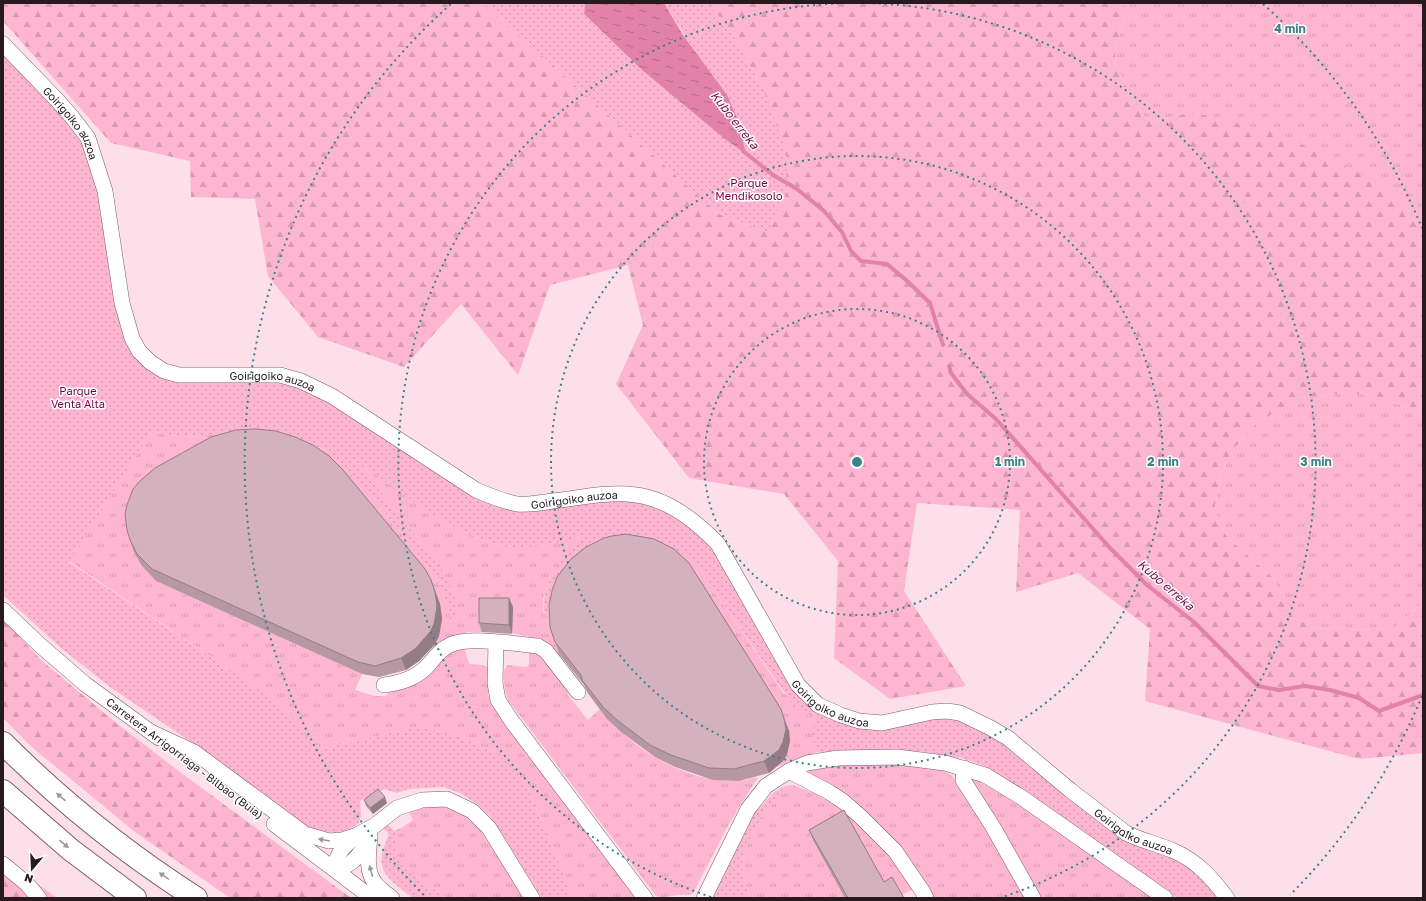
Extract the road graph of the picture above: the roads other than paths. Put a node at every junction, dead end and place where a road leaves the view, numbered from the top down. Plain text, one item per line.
1 (3, 44) edge
2 (3, 610) edge
3 (496, 642) junction
4 (384, 685) dead end
5 (578, 692) dead end
6 (151, 732) junction
7 (3, 743) edge
8 (964, 768) junction
9 (789, 772) junction
10 (3, 791) edge
11 (367, 832) junction
12 (3, 864) edge
13 (335, 869) junction
14 (39, 898) edge
15 (135, 898) edge
16 (196, 898) edge
17 (372, 898) edge
18 (392, 898) edge
19 (532, 898) edge
20 (645, 898) edge
21 (704, 898) edge
22 (926, 898) edge
23 (1033, 898) edge
24 (1165, 898) edge
25 (1227, 898) edge

1 - 25 street, Goirigoiko auzoa
2 - 6 street, Carretera Arrigorriaga - Bilbao (Buia)
3 - 4 street
3 - 5 street
3 - 20 street
11 -> 6 street
6 - 13 street, Carretera Arrigorriaga - Bilbao (Buia)
16 -> 7 highway
8 - 9 street
8 - 23 street
8 - 24 street
9 - 21 street
9 - 22 street
10 -> 15 highway
11 - 13 street
18 -> 11 street
11 - 19 street
12 - 14 street
13 - 17 street, Carretera Arrigorriaga - Bilbao (Buia)

